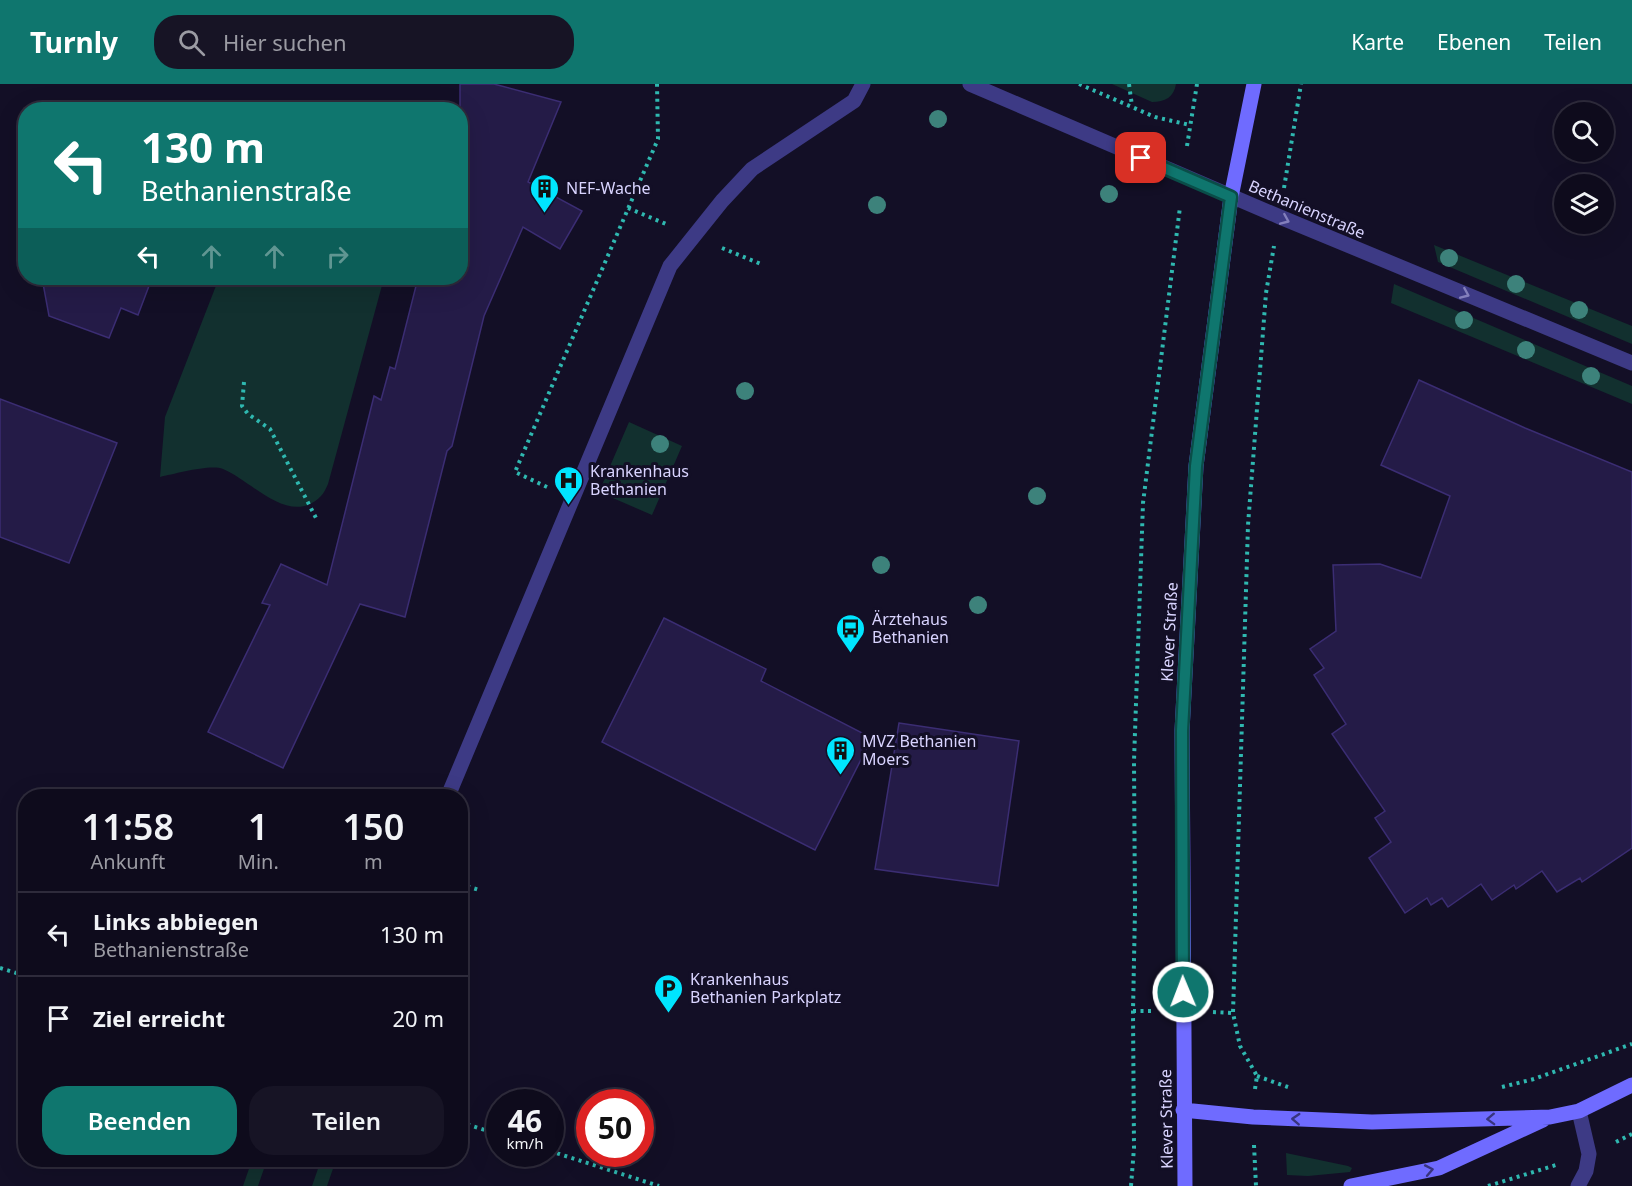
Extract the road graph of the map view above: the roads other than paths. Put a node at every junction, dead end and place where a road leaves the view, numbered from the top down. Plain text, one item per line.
1 (863, 84) edge
2 (970, 84) edge
3 (1254, 84) edge
4 (1231, 197) junction
5 (1632, 363) edge
6 (451, 789) edge
7 (1632, 1085) edge
8 (1184, 1110) junction
9 (1579, 1111) junction
10 (1550, 1117) junction
11 (1185, 1186) edge
12 (1351, 1186) edge
13 (1578, 1186) edge

1 - 6 street
2 - 4 street, Bethanienstraße
3 - 4 main road, Klever Straße
4 -> 5 street, Bethanienstraße
4 - 8 main road, Klever Straße
7 - 9 main road
10 -> 8 main road
8 - 11 main road, Klever Straße
9 - 10 main road
9 - 13 street
12 -> 10 main road

